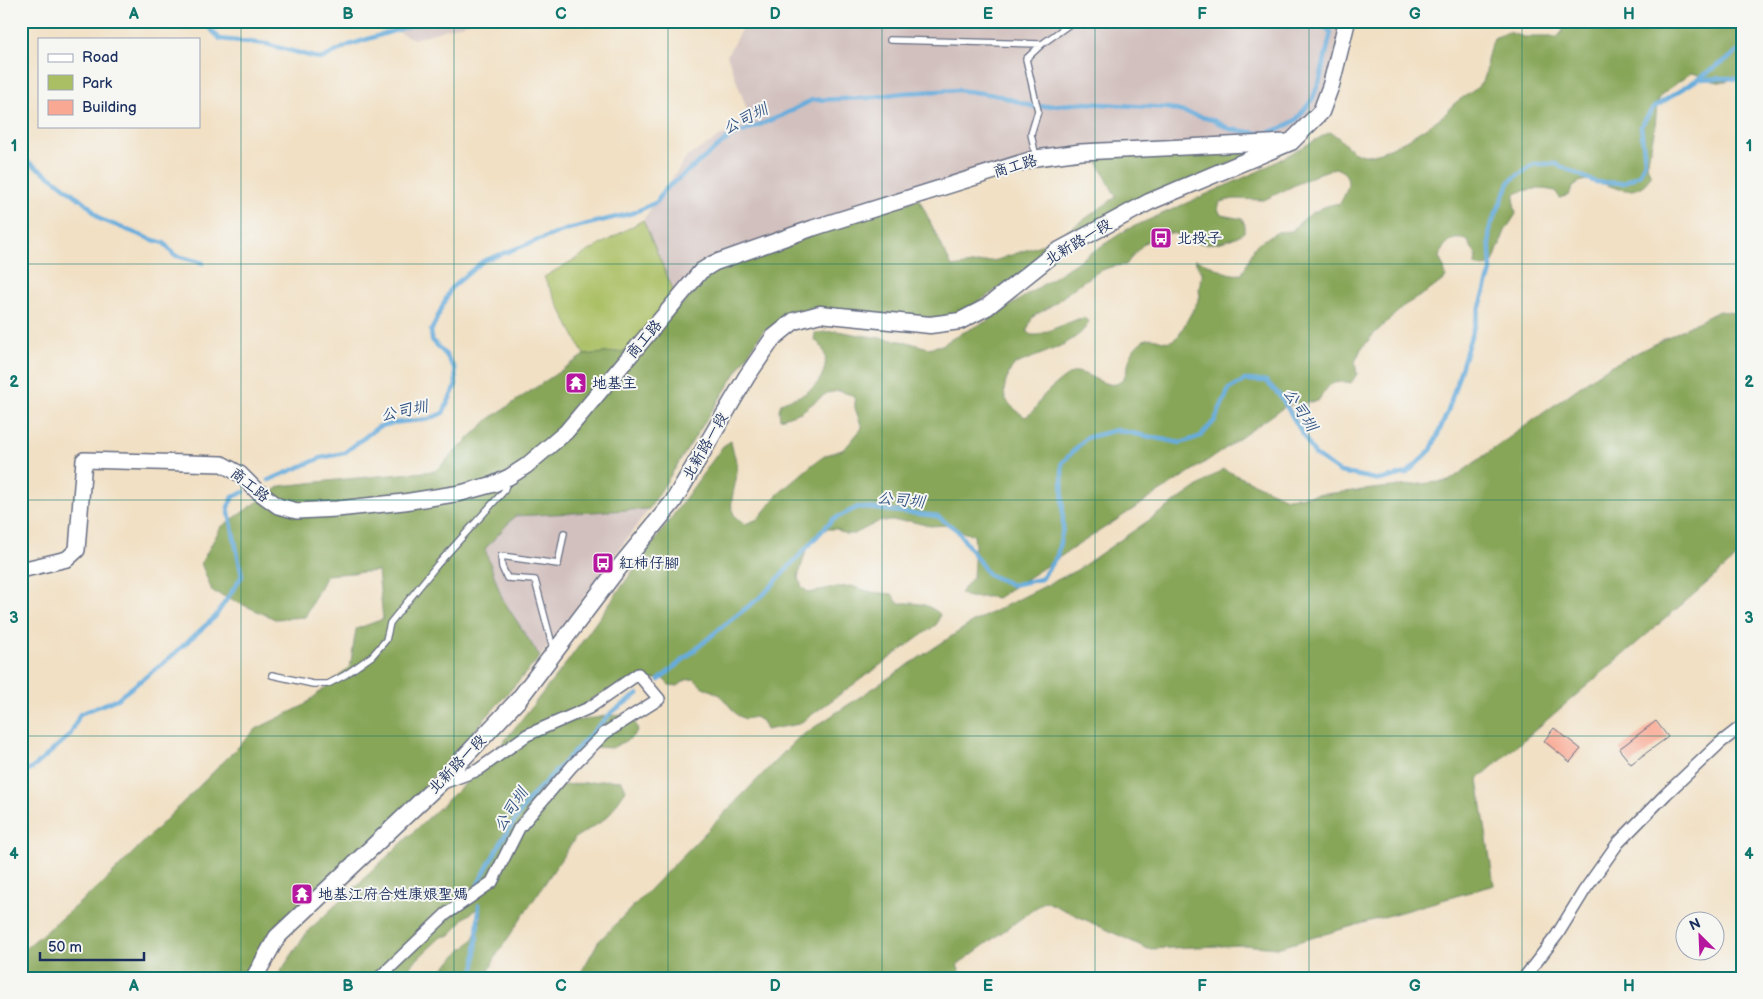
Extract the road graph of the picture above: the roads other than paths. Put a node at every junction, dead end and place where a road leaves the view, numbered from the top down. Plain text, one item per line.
1 (1074, 21) edge
2 (1347, 21) edge
3 (890, 40) dead end
4 (1042, 44) junction
5 (1292, 142) junction
6 (1036, 158) junction
7 (508, 478) junction
8 (564, 533) dead end
9 (21, 570) edge
10 (554, 653) junction
11 (272, 675) dead end
12 (1742, 726) edge
13 (439, 784) junction
14 (254, 978) edge
15 (379, 978) edge
16 (1524, 978) edge

1 - 4 lane
2 - 5 main road
3 - 4 lane
4 - 6 lane
5 - 6 street, 商工路
5 - 10 main road, 北新路一段
6 - 7 street, 商工路
7 - 9 street, 商工路
7 - 11 lane
8 - 10 lane
10 - 13 main road, 北新路一段
12 - 16 street
13 - 14 main road, 北新路一段
13 - 15 street

